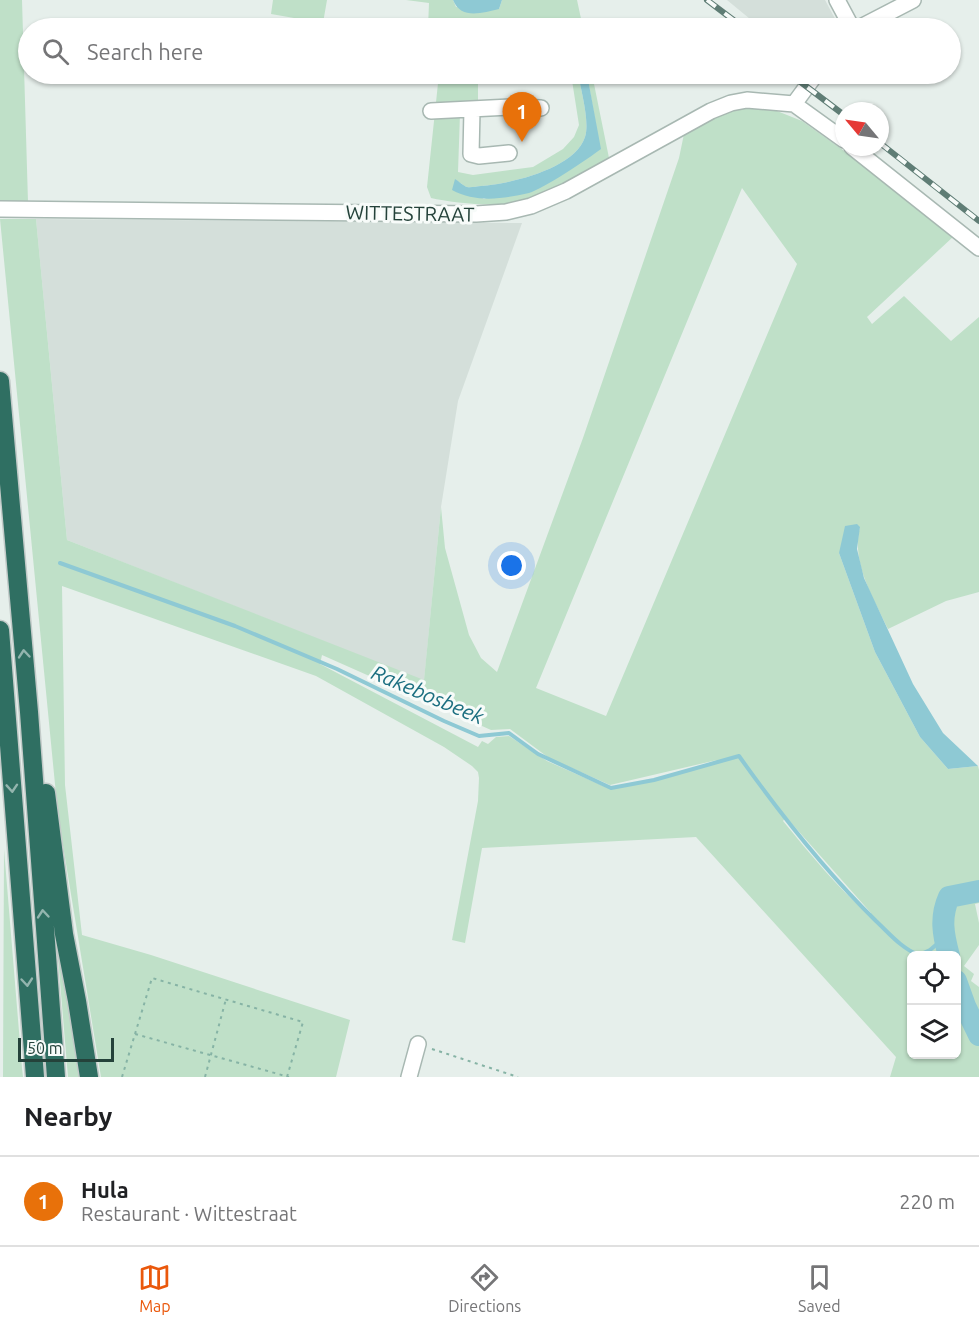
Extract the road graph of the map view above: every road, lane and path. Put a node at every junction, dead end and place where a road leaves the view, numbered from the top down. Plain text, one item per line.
1 (837, 0) edge
2 (913, 0) edge
3 (847, 18) edge
4 (879, 18) edge
5 (809, 84) edge
6 (794, 104) junction
7 (541, 108) dead end
8 (472, 110) junction
9 (430, 111) dead end
10 (835, 134) edge
11 (509, 153) dead end
12 (863, 156) edge
13 (0, 209) edge
14 (979, 248) edge
15 (0, 381) edge
16 (0, 630) edge
17 (7, 708) junction
18 (29, 712) junction
19 (0, 746) edge
20 (226, 999) junction
21 (135, 1034) junction
22 (418, 1044) joint
23 (211, 1055) junction
24 (35, 1077) edge
25 (56, 1077) edge
26 (89, 1077) edge
27 (122, 1077) edge
28 (205, 1077) edge
29 (288, 1077) edge
30 (409, 1077) edge
31 (518, 1077) edge

1 - 3 street
2 - 4 street
5 - 6 street
6 - 10 street
6 - 13 street, WITTESTRAAT
7 - 8 street
8 - 9 street
8 - 11 street
12 - 14 street
18 -> 15 highway
16 - 17 highway
17 - 19 highway
17 -> 24 highway
25 -> 18 highway
18 - 26 highway
20 - 21 path
20 - 23 path
20 - 29 path
21 - 23 path
21 - 27 path
22 - 30 street
22 - 31 path
23 - 28 path
23 - 29 path

